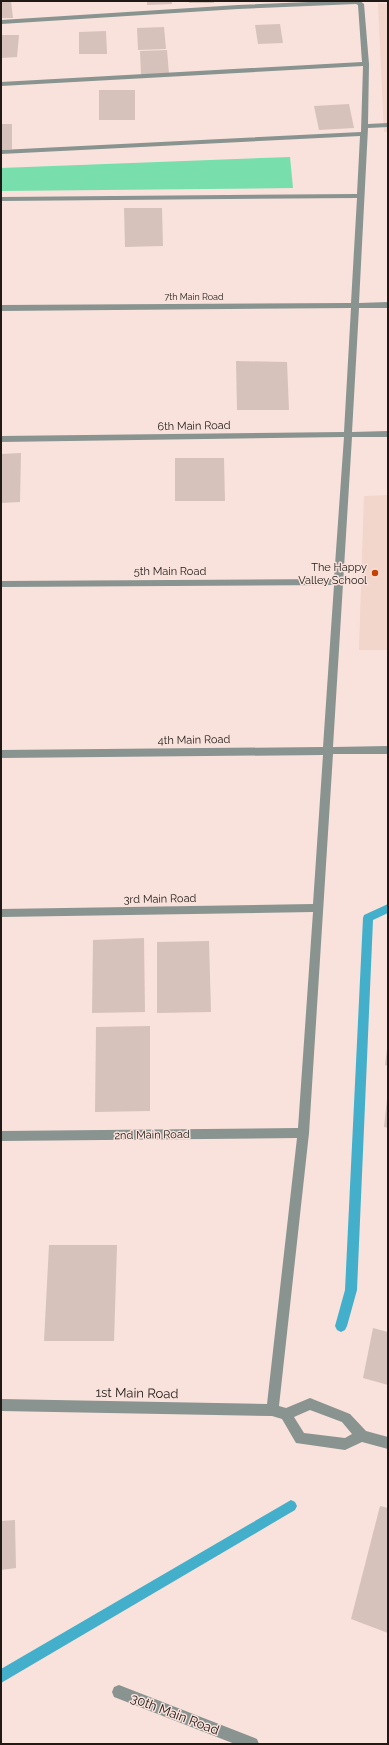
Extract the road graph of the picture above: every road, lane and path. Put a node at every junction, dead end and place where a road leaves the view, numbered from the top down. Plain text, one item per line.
1 (1, 22) edge
2 (366, 64) junction
3 (1, 84) edge
4 (388, 125) edge
5 (363, 130) junction
6 (1, 152) edge
7 (359, 196) junction
8 (1, 198) edge
9 (388, 305) edge
10 (354, 306) junction
11 (1, 308) edge
12 (388, 434) edge
13 (348, 435) junction
14 (1, 439) edge
15 (338, 582) junction
16 (1, 584) edge
17 (388, 750) edge
18 (328, 751) junction
19 (1, 754) edge
20 (318, 908) junction
21 (1, 913) edge
22 (303, 1133) junction
23 (1, 1136) edge
24 (1, 1405) edge
25 (272, 1410) junction
26 (286, 1414) junction
27 (362, 1436) junction
28 (388, 1443) edge
29 (119, 1692) dead end
30 (252, 1744) edge

1 - 2 street
2 - 3 street
2 - 5 street
4 - 5 street
5 - 6 street
5 - 7 street
7 - 8 street
7 - 10 street
9 - 10 street, 7th Main Road
10 - 11 street, 7th Main Road
10 - 13 street
12 - 13 street, 6th Main Road
13 - 14 street, 6th Main Road
13 - 15 street
15 - 16 street, 5th Main Road
15 - 18 street
17 - 18 street, 4th Main Road
18 - 19 street, 4th Main Road
18 - 20 street
20 - 21 street, 3rd Main Road
20 - 22 street
22 - 23 street, 2nd Main Road
22 - 25 street
24 - 25 street, 1st Main Road
25 - 26 street, 1st Main Road
26 - 27 street
26 - 27 street
27 - 28 street
29 - 30 street, 30th Main Road

